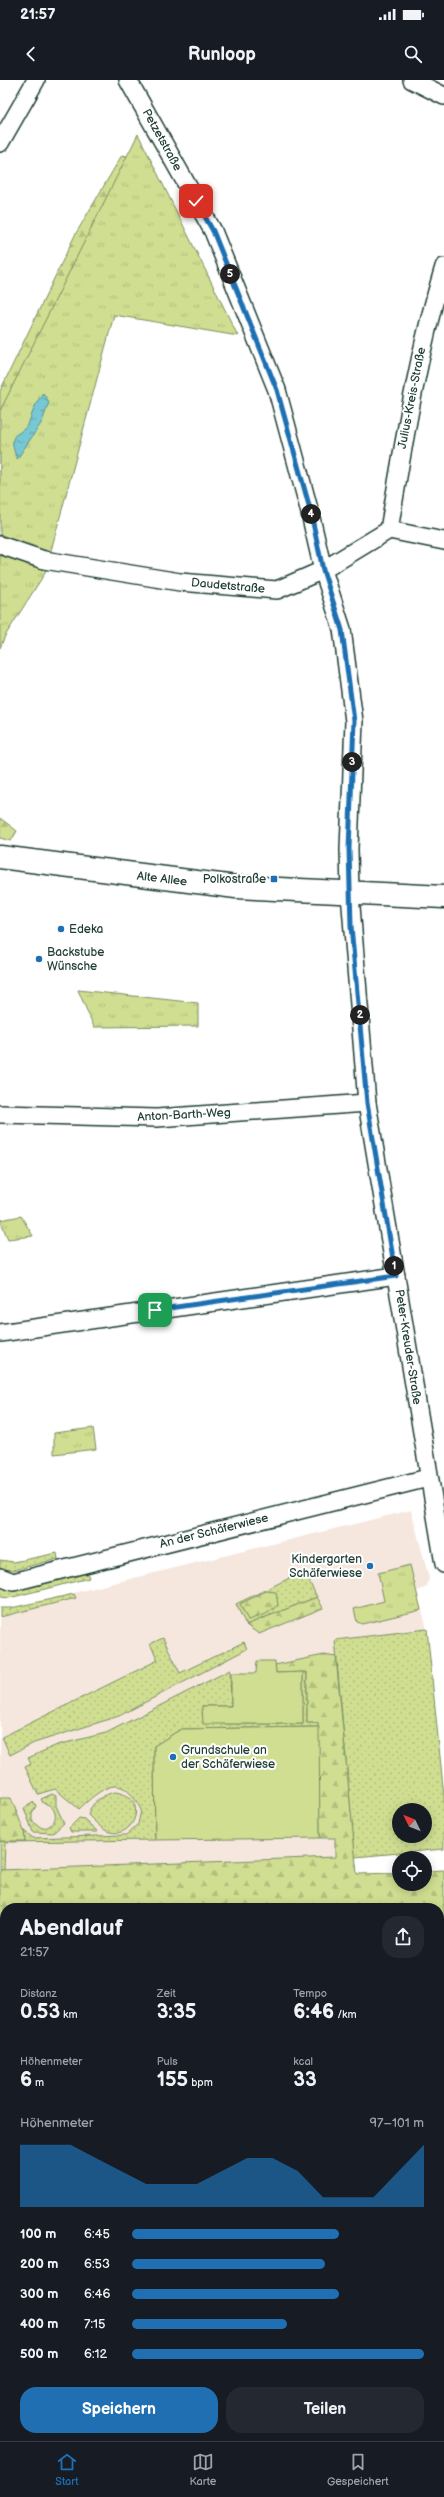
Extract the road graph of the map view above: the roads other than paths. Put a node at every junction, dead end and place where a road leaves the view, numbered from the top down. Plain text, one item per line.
1 (36, 80) edge
2 (128, 80) edge
3 (412, 80) edge
4 (444, 96) edge
5 (0, 143) edge
6 (444, 267) edge
7 (389, 530) junction
8 (444, 541) edge
9 (0, 545) edge
10 (323, 570) junction
11 (0, 857) edge
12 (350, 894) junction
13 (444, 897) edge
14 (367, 1103) junction
15 (0, 1114) edge
16 (396, 1276) junction
17 (0, 1332) edge
18 (428, 1478) junction
19 (444, 1564) edge
20 (0, 1577) edge

1 - 5 street
2 - 10 street, Petzetstraße
3 - 4 street
6 - 7 street, Julius-Kreis-Straße
7 - 8 street
7 - 10 street, Daudetstraße
9 - 10 street, Daudetstraße
10 - 12 street, Petzetstraße
11 - 12 street, Alte Allee
12 - 13 street, Alte Allee
12 - 14 street, Peter-Kreuder-Straße
14 - 15 street, Anton-Barth-Weg
14 - 16 street, Peter-Kreuder-Straße
16 - 17 street
16 - 18 street, Peter-Kreuder-Straße
18 - 19 street, Peter-Kreuder-Straße
18 - 20 street, An der Schäferwiese

